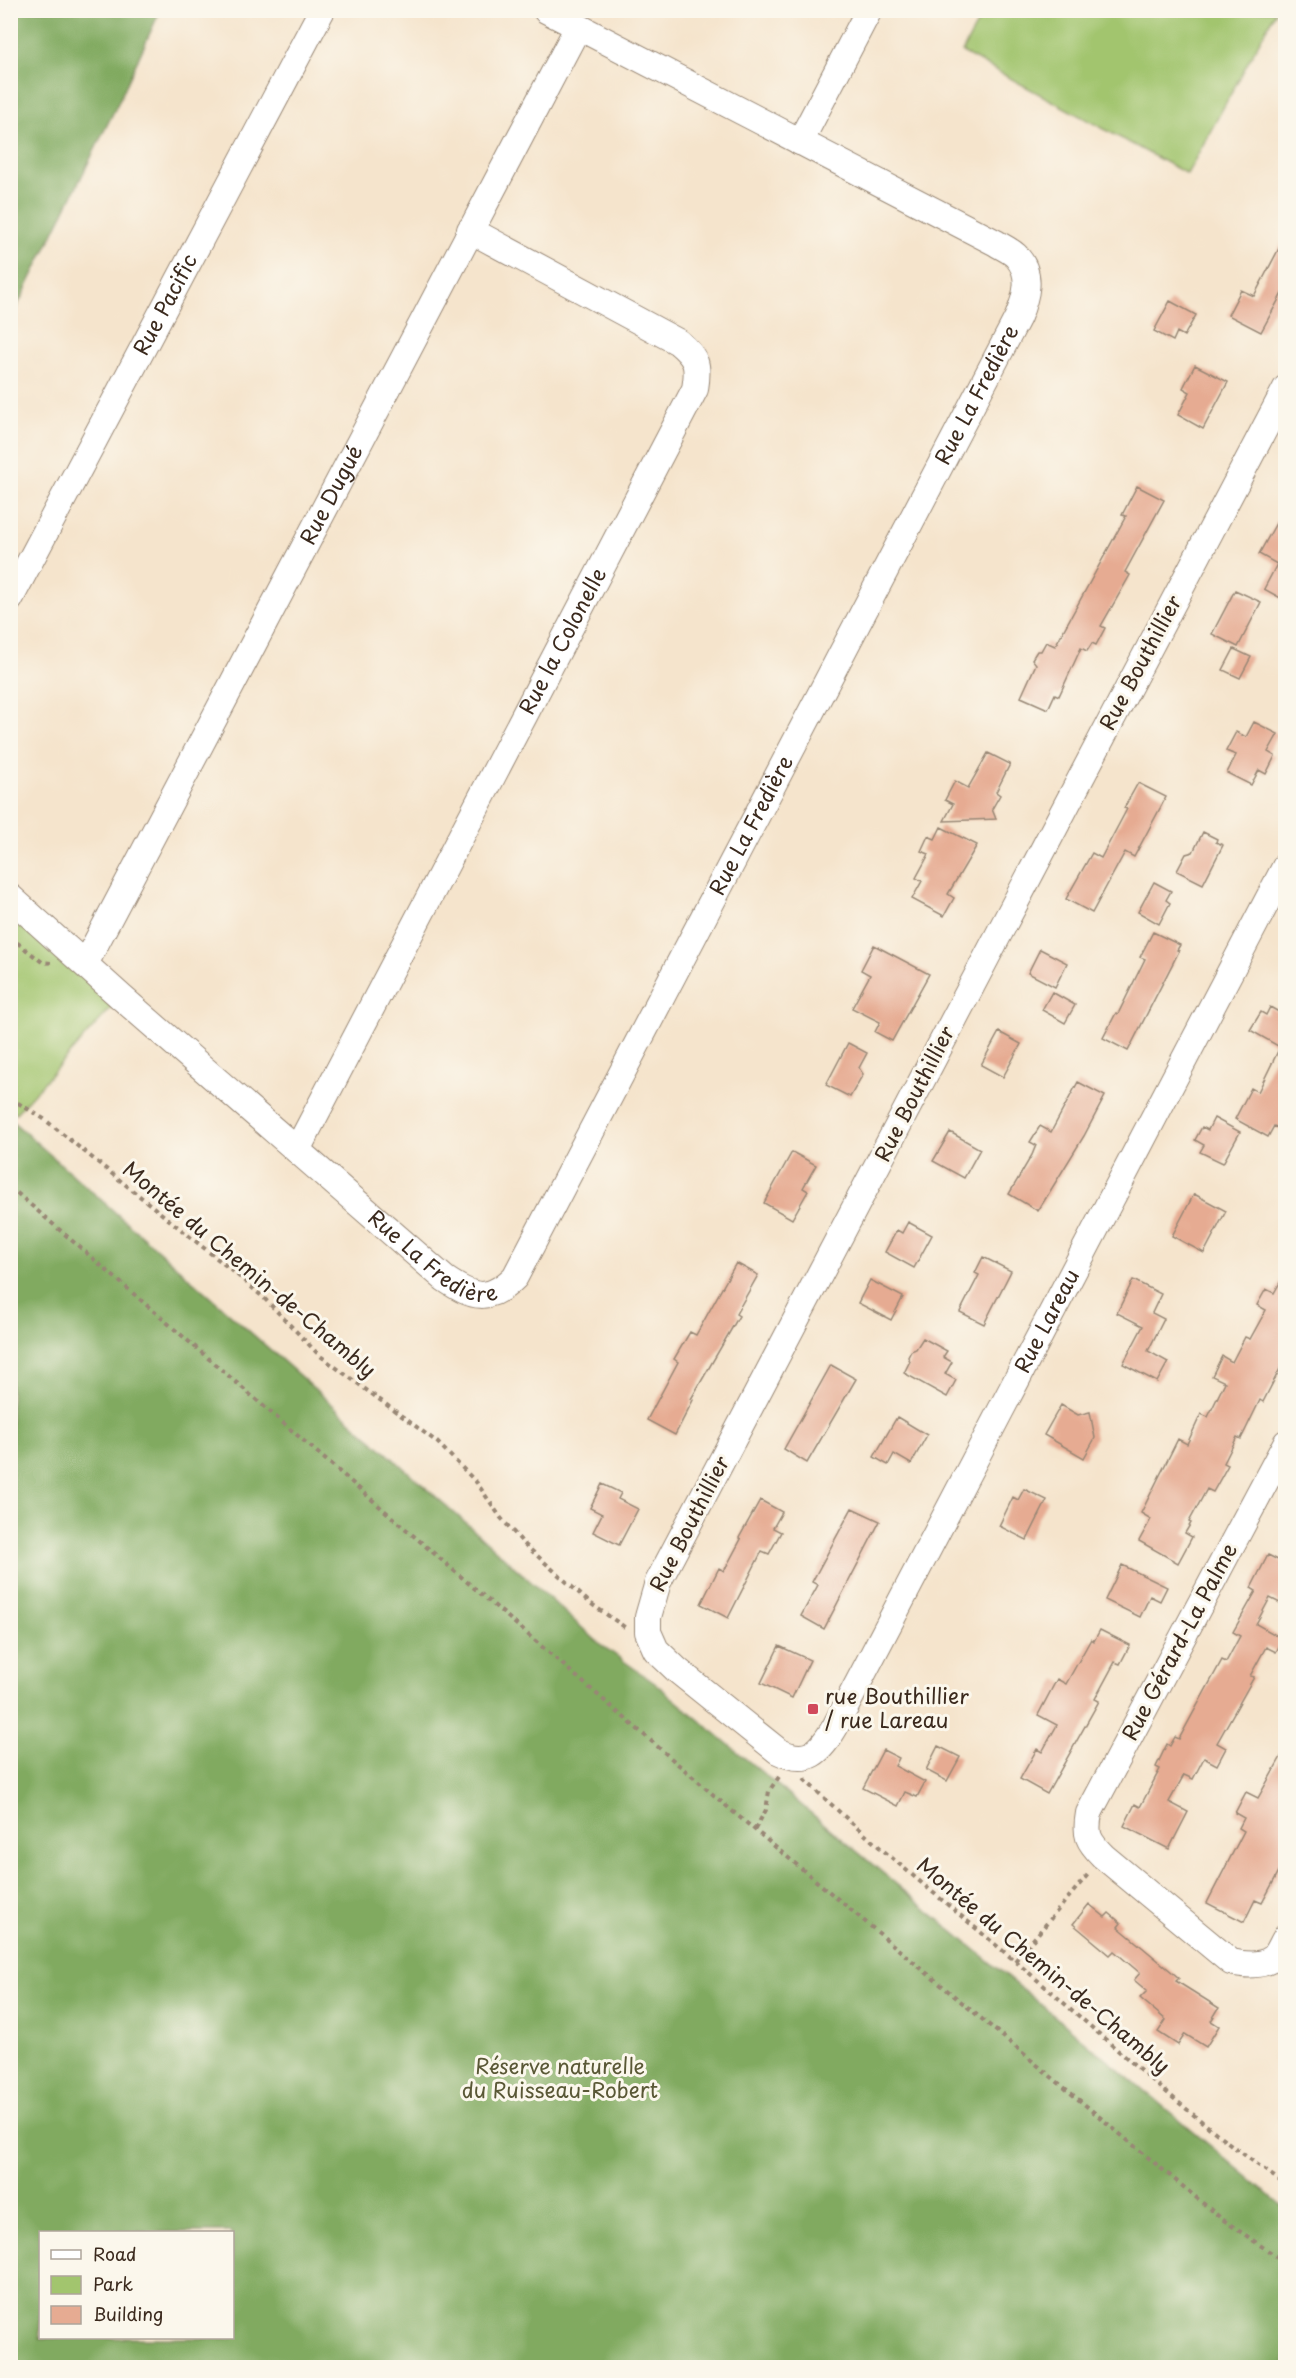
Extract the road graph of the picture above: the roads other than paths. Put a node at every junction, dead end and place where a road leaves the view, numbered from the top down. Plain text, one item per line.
1 (322, 10) edge
2 (546, 10) edge
3 (869, 10) edge
4 (578, 27) junction
5 (800, 142) junction
6 (470, 230) junction
7 (1286, 388) edge
8 (10, 599) edge
9 (1286, 865) edge
10 (10, 897) edge
11 (85, 964) junction
12 (297, 1150) junction
13 (1286, 1443) edge
14 (792, 1758) joint
15 (1286, 1937) edge

1 - 8 street, Rue Pacific
2 - 4 street, Rue La Fredière
3 - 5 street
4 - 5 street, Rue La Fredière
4 - 6 street, Rue Dugué
5 - 12 street, Rue La Fredière
6 - 11 street, Rue Dugué
6 - 12 street, Rue la Colonelle
7 - 14 street, Rue Bouthillier
9 - 14 street, Rue Lareau
10 - 11 street, Rue La Fredière
11 - 12 street, Rue La Fredière
13 - 15 street, Rue Gérard-La Palme

